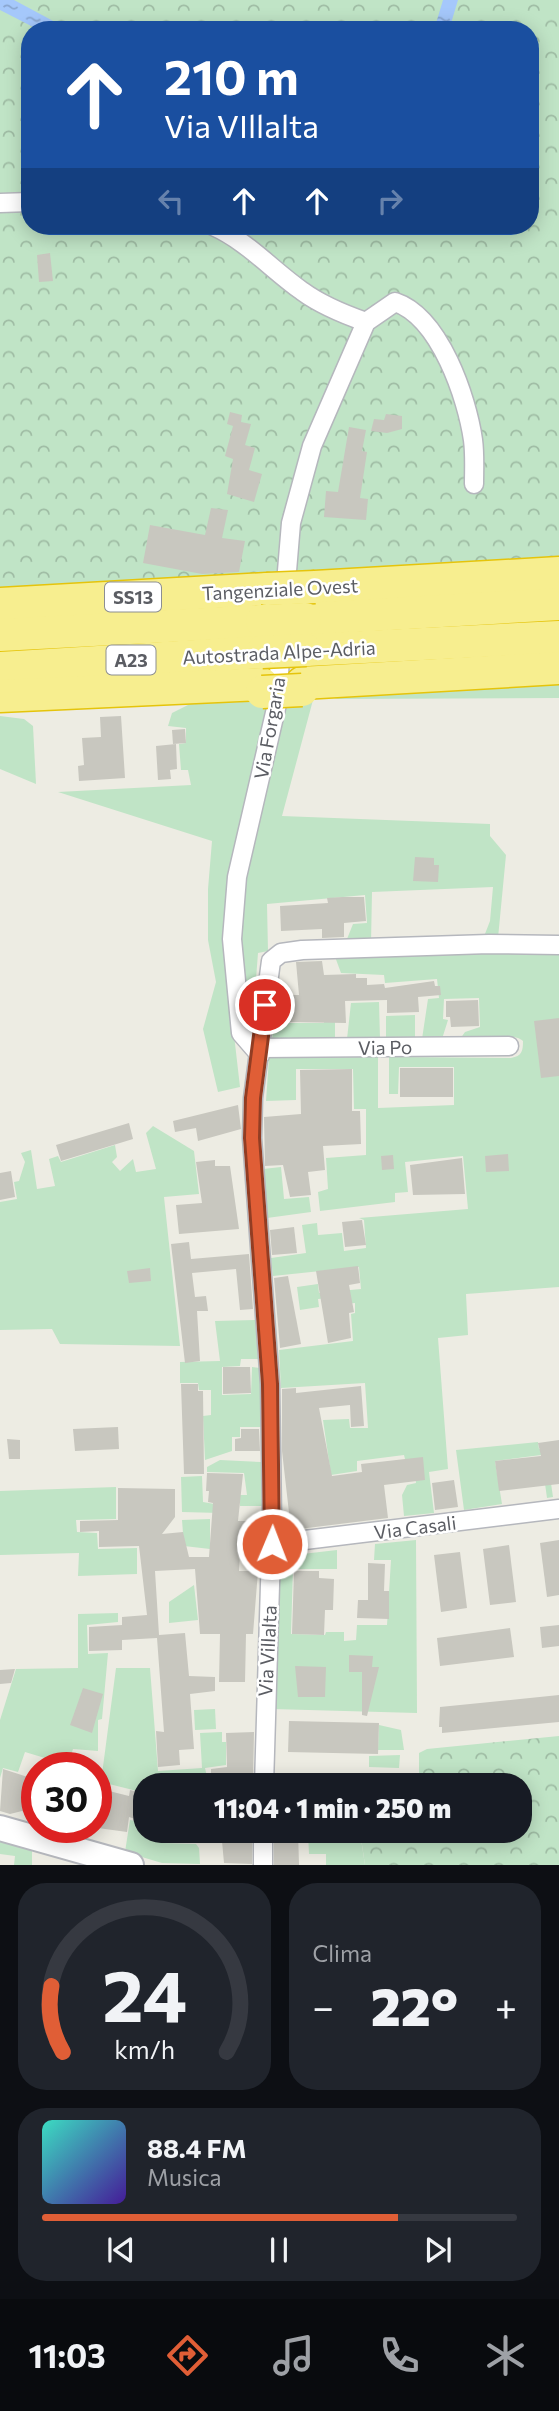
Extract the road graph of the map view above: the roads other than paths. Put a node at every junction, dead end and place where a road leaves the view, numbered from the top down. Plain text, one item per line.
1 (21, 202) edge
2 (0, 203) edge
3 (230, 235) edge
4 (366, 322) junction
5 (474, 484) dead end
6 (559, 573) edge
7 (0, 604) edge
8 (559, 604) edge
9 (0, 635) edge
10 (559, 637) edge
11 (0, 668) edge
12 (559, 668) edge
13 (262, 688) junction
14 (0, 696) edge
15 (189, 698) dead end
16 (0, 708) edge
17 (33, 716) dead end
18 (559, 945) edge
19 (509, 1046) dead end
20 (260, 1052) junction
21 (559, 1509) edge
22 (272, 1544) junction
23 (264, 1773) edge
24 (0, 1828) edge
25 (263, 1843) edge
26 (131, 1865) edge
27 (263, 1865) edge

1 - 2 street
3 - 4 street
4 - 5 street
4 - 20 street, Via Forgaria
6 - 7 highway, Tangenziale Ovest / SS13, bridge
8 - 9 highway, Autostrada Alpe-Adria / A23, bridge
10 - 11 highway, Autostrada Alpe-Adria / A23, bridge
12 - 13 highway
13 - 14 highway
13 - 15 highway
16 - 17 highway
18 - 20 street
19 - 20 street, Via Po
20 - 22 street, Via Villalta
21 - 22 street, Via Casali
22 - 23 street, Via Villalta
24 - 26 street
25 - 27 street

